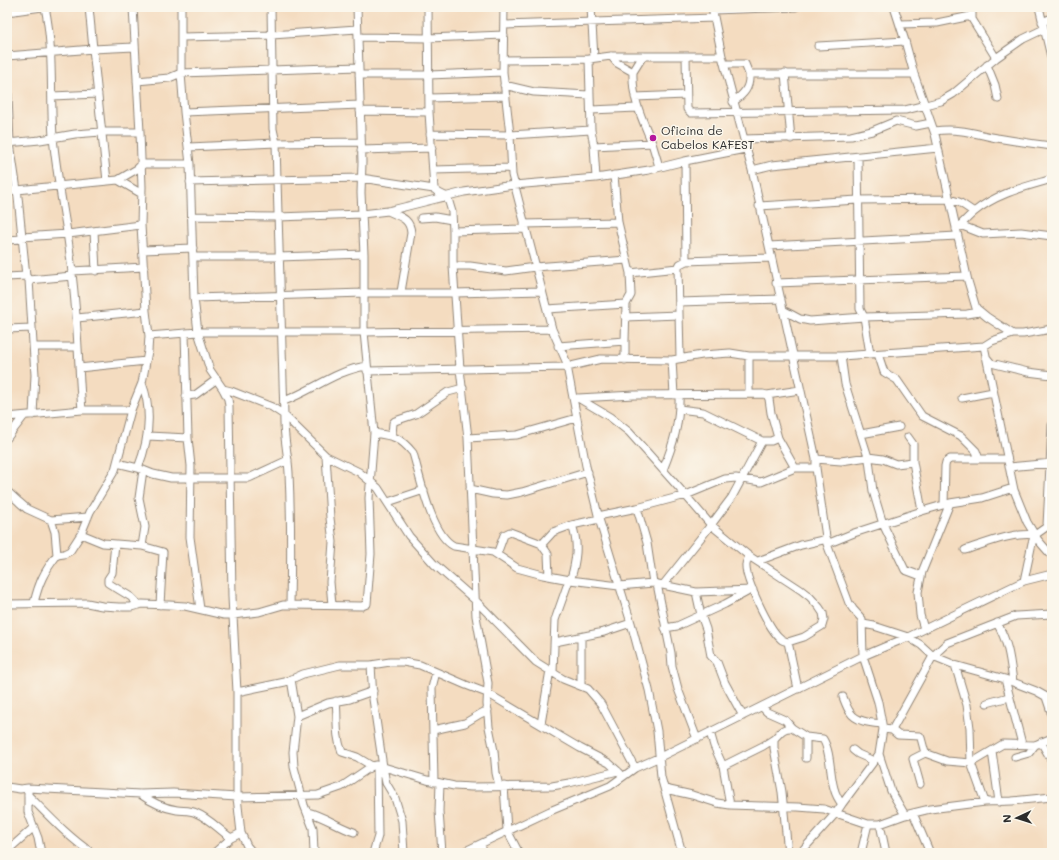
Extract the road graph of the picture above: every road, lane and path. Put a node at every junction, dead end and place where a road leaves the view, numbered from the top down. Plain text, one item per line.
1 (43, 7) edge
2 (90, 7) edge
3 (133, 7) edge
4 (181, 7) edge
5 (271, 7) edge
6 (357, 7) edge
7 (428, 7) edge
8 (504, 7) edge
9 (591, 7) edge
10 (785, 7) edge
11 (796, 7) edge
12 (894, 7) edge
13 (972, 7) edge
14 (1039, 7) edge
15 (712, 8) edge
16 (7, 12) edge
17 (971, 16) junction
18 (714, 18) junction
19 (1052, 18) edge
20 (591, 21) junction
21 (900, 24) junction
22 (504, 25) junction
23 (1043, 25) junction
24 (357, 29) junction
25 (272, 35) junction
26 (504, 35) junction
27 (182, 37) junction
28 (358, 37) junction
29 (428, 38) junction
30 (906, 40) junction
31 (818, 46) dead end
32 (134, 48) junction
33 (93, 49) junction
34 (50, 52) junction
35 (7, 56) edge
36 (611, 56) junction
37 (643, 56) junction
38 (686, 56) junction
39 (722, 56) junction
40 (996, 58) junction
41 (592, 59) junction
42 (504, 60) junction
43 (1052, 61) edge
44 (725, 64) junction
45 (987, 65) junction
46 (358, 67) junction
47 (272, 71) junction
48 (503, 72) junction
49 (633, 72) junction
50 (181, 73) junction
51 (785, 73) junction
52 (7, 74) edge
53 (750, 74) junction
54 (914, 74) junction
55 (359, 75) junction
56 (429, 75) junction
57 (136, 81) junction
58 (504, 85) junction
59 (98, 94) junction
60 (589, 95) junction
61 (686, 95) junction
62 (52, 96) junction
63 (505, 96) junction
64 (635, 97) junction
65 (429, 98) junction
66 (998, 98) dead end
67 (733, 102) junction
68 (8, 104) edge
69 (926, 105) junction
70 (272, 108) junction
71 (360, 108) junction
72 (637, 108) junction
73 (591, 110) junction
74 (896, 110) junction
75 (787, 111) junction
76 (184, 112) junction
77 (428, 112) junction
78 (736, 112) junction
79 (896, 121) junction
80 (932, 127) junction
81 (591, 130) junction
82 (101, 132) junction
83 (140, 132) junction
84 (430, 134) junction
85 (510, 135) junction
86 (53, 137) junction
87 (790, 138) junction
88 (744, 139) junction
89 (361, 142) junction
90 (8, 143) edge
91 (276, 143) junction
92 (652, 143) junction
93 (594, 146) junction
94 (1052, 146) edge
95 (189, 147) junction
96 (432, 148) junction
97 (938, 148) junction
98 (746, 149) junction
99 (361, 150) junction
100 (858, 156) junction
101 (685, 160) junction
102 (142, 164) junction
103 (190, 164) junction
104 (659, 167) junction
105 (511, 168) junction
106 (432, 170) junction
107 (752, 170) junction
108 (614, 175) junction
109 (361, 178) junction
110 (596, 178) junction
111 (1052, 179) edge
112 (118, 180) junction
113 (277, 180) junction
114 (107, 181) junction
115 (190, 182) junction
116 (514, 185) junction
117 (60, 186) junction
118 (434, 189) junction
119 (17, 190) junction
120 (7, 191) edge
121 (142, 194) junction
122 (445, 196) junction
123 (949, 199) junction
124 (858, 200) junction
125 (759, 206) junction
126 (388, 211) junction
127 (974, 212) junction
128 (362, 214) junction
129 (192, 216) junction
130 (278, 217) junction
131 (422, 218) dead end
132 (452, 220) junction
133 (618, 222) junction
134 (141, 225) junction
135 (525, 227) junction
136 (958, 230) junction
137 (94, 231) junction
138 (453, 231) junction
139 (68, 234) junction
140 (1052, 236) edge
141 (22, 238) junction
142 (7, 240) edge
143 (859, 242) junction
144 (769, 246) junction
145 (193, 248) junction
146 (143, 250) junction
147 (364, 254) junction
148 (193, 257) junction
149 (279, 257) junction
150 (771, 258) junction
151 (627, 260) junction
152 (686, 261) junction
153 (453, 266) junction
154 (535, 267) junction
155 (144, 268) junction
156 (678, 268) junction
157 (96, 271) junction
158 (630, 273) junction
159 (72, 274) junction
160 (966, 276) junction
161 (7, 277) edge
162 (27, 278) junction
163 (860, 280) junction
164 (776, 284) junction
165 (542, 291) junction
166 (364, 292) junction
167 (401, 292) junction
168 (455, 293) junction
169 (281, 295) junction
170 (194, 298) junction
171 (781, 300) junction
172 (679, 302) junction
173 (626, 304) junction
174 (547, 309) junction
175 (783, 310) junction
176 (146, 311) junction
177 (980, 312) junction
178 (679, 314) junction
179 (625, 317) junction
180 (864, 317) junction
181 (77, 318) junction
182 (32, 328) junction
183 (7, 329) edge
184 (552, 329) junction
185 (1052, 329) edge
186 (458, 331) junction
187 (198, 332) junction
188 (282, 332) junction
189 (364, 332) junction
190 (185, 334) junction
191 (1013, 334) junction
192 (149, 336) junction
193 (625, 341) junction
194 (558, 346) junction
195 (984, 346) junction
196 (78, 347) junction
197 (34, 348) junction
198 (870, 354) junction
199 (878, 354) junction
200 (749, 356) junction
201 (794, 356) junction
202 (841, 356) junction
203 (986, 356) junction
204 (676, 359) junction
205 (625, 360) junction
206 (146, 361) junction
207 (567, 367) junction
208 (79, 368) junction
209 (367, 368) junction
210 (460, 369) junction
211 (1052, 375) edge
212 (217, 379) junction
213 (142, 383) junction
214 (463, 388) junction
215 (223, 389) junction
216 (800, 390) junction
217 (993, 392) junction
218 (749, 394) junction
219 (676, 395) junction
220 (767, 395) junction
221 (186, 396) junction
222 (576, 398) junction
223 (962, 398) dead end
224 (284, 402) junction
225 (679, 409) junction
226 (82, 410) junction
227 (131, 410) junction
228 (284, 415) junction
229 (24, 416) junction
230 (33, 416) junction
231 (7, 417) edge
232 (577, 418) junction
233 (1052, 425) edge
234 (899, 426) dead end
235 (374, 433) junction
236 (861, 434) junction
237 (392, 435) junction
238 (148, 436) junction
239 (908, 437) dead end
240 (7, 438) edge
241 (188, 438) junction
242 (468, 438) junction
243 (778, 438) junction
244 (762, 441) junction
245 (326, 456) junction
246 (868, 458) junction
247 (816, 459) junction
248 (979, 459) junction
249 (1007, 459) junction
250 (288, 460) junction
251 (914, 462) junction
252 (117, 463) junction
253 (1051, 463) edge
254 (1009, 467) junction
255 (795, 468) junction
256 (816, 468) junction
257 (141, 469) junction
258 (663, 470) junction
259 (588, 472) junction
260 (231, 477) junction
261 (191, 478) junction
262 (742, 478) junction
263 (370, 482) junction
264 (1013, 488) junction
265 (470, 489) junction
266 (424, 490) junction
267 (7, 491) edge
268 (686, 495) junction
269 (388, 502) junction
270 (947, 504) junction
271 (637, 508) junction
272 (922, 511) junction
273 (88, 517) junction
274 (598, 518) junction
275 (52, 520) junction
276 (883, 524) junction
277 (572, 525) junction
278 (711, 525) junction
279 (1050, 525) edge
280 (81, 534) junction
281 (1035, 535) junction
282 (827, 542) junction
283 (115, 544) junction
284 (541, 544) junction
285 (142, 546) junction
286 (473, 549) junction
287 (965, 550) dead end
288 (497, 554) junction
289 (57, 556) junction
290 (749, 556) junction
291 (1052, 556) edge
292 (758, 561) junction
293 (1052, 574) edge
294 (549, 576) junction
295 (921, 576) junction
296 (570, 580) junction
297 (1024, 581) junction
298 (657, 584) junction
299 (619, 586) junction
300 (751, 590) junction
301 (696, 592) junction
302 (475, 600) junction
303 (34, 603) junction
304 (7, 604) edge
305 (138, 605) junction
306 (160, 605) junction
307 (290, 605) junction
308 (332, 605) junction
309 (200, 609) junction
310 (1052, 614) edge
311 (233, 615) junction
312 (701, 615) junction
313 (631, 623) junction
314 (998, 623) junction
315 (863, 624) junction
316 (665, 628) junction
317 (924, 629) junction
318 (581, 637) junction
319 (908, 637) junction
320 (555, 642) junction
321 (788, 642) junction
322 (863, 656) junction
323 (933, 656) junction
324 (955, 665) junction
325 (371, 666) junction
326 (551, 671) junction
327 (436, 672) junction
328 (291, 679) junction
329 (1005, 679) junction
330 (1013, 682) junction
331 (581, 686) junction
332 (798, 689) junction
333 (373, 691) junction
334 (237, 692) junction
335 (487, 693) junction
336 (843, 697) dead end
337 (1009, 697) junction
338 (1049, 698) edge
339 (336, 701) junction
340 (987, 703) dead end
341 (762, 707) junction
342 (488, 710) junction
343 (1052, 715) edge
344 (297, 716) junction
345 (743, 716) junction
346 (541, 724) junction
347 (883, 727) junction
348 (792, 728) junction
349 (433, 730) junction
350 (892, 730) junction
351 (710, 732) junction
352 (806, 737) junction
353 (1052, 738) edge
354 (697, 739) junction
355 (774, 739) junction
356 (1038, 743) junction
357 (1022, 744) junction
358 (853, 750) dead end
359 (992, 751) junction
360 (925, 753) junction
361 (879, 754) junction
362 (660, 757) junction
363 (1015, 757) dead end
364 (806, 758) dead end
365 (1052, 760) edge
366 (874, 761) junction
367 (971, 763) junction
368 (377, 766) junction
369 (723, 766) junction
370 (635, 768) junction
371 (620, 774) junction
372 (437, 782) junction
373 (920, 784) dead end
374 (501, 786) junction
375 (7, 787) edge
376 (665, 789) junction
377 (28, 792) junction
378 (140, 794) junction
379 (301, 796) junction
380 (237, 797) junction
381 (1052, 797) edge
382 (985, 802) junction
383 (999, 802) junction
384 (842, 804) junction
385 (730, 805) junction
386 (783, 807) junction
387 (307, 812) junction
388 (836, 813) junction
389 (913, 813) junction
390 (905, 815) junction
391 (868, 824) junction
392 (880, 824) junction
393 (34, 827) junction
394 (507, 830) junction
395 (354, 832) dead end
396 (241, 833) junction
397 (231, 838) junction
398 (480, 844) junction
399 (7, 850) edge
400 (41, 853) edge
401 (92, 853) edge
402 (214, 853) edge
403 (253, 853) edge
404 (314, 853) edge
405 (373, 853) edge
406 (404, 853) edge
407 (442, 853) edge
408 (461, 853) edge
409 (484, 853) edge
410 (520, 853) edge
411 (682, 853) edge
412 (788, 853) edge
413 (800, 853) edge
414 (861, 853) edge
415 (886, 853) edge
416 (930, 853) edge

1 - 16 street
1 - 34 street
2 - 33 street
3 - 32 street
4 - 27 street
5 - 25 street
6 - 24 street
7 - 29 street
8 - 22 street
9 - 20 street
10 - 11 street
10 - 15 street
12 - 21 street
13 - 17 street
14 - 23 street
15 - 18 street
17 - 21 street
17 - 40 street
18 - 20 street
18 - 39 street
19 - 23 street
20 - 22 street
20 - 41 street
21 - 30 street
22 - 26 street
23 - 40 street
23 - 43 street
24 - 25 street
24 - 28 street
25 - 27 street
25 - 47 street
26 - 29 street
26 - 42 street
27 - 50 street
28 - 29 street
28 - 46 street
29 - 56 street
30 - 31 street
30 - 54 street
32 - 33 street
32 - 57 street
33 - 34 street
33 - 59 street
34 - 35 street
34 - 62 street
36 - 37 street
36 - 41 street
36 - 49 street
37 - 38 street
37 - 49 street
38 - 39 street
38 - 61 street
39 - 44 street
40 - 45 street
41 - 42 street
41 - 60 street
42 - 48 street
44 - 53 street
44 - 67 street
45 - 66 street
45 - 69 street
46 - 47 street
46 - 55 street
47 - 50 street
47 - 70 street
48 - 56 street
48 - 58 street
49 - 64 street
50 - 57 street
50 - 76 street
51 - 53 street
51 - 54 street
51 - 75 street
52 - 68 street
53 - 67 street
54 - 69 street
55 - 56 street
55 - 71 street
56 - 65 street
57 - 83 street
58 - 60 street
58 - 63 street
59 - 62 street
59 - 82 street
60 - 73 street
61 - 64 street
61 - 78 street
62 - 86 street
63 - 65 street
63 - 85 street
64 - 72 street
65 - 77 street
67 - 78 street
68 - 90 street
69 - 74 street
69 - 80 street
70 - 71 street
70 - 76 street
70 - 91 street
71 - 77 street
71 - 89 street
72 - 73 street
72 - 92 street
73 - 81 street
74 - 75 street
74 - 79 street
75 - 78 street
75 - 87 street
76 - 95 street
77 - 84 street
78 - 88 street
79 - 80 street
79 - 87 street
80 - 94 street
80 - 97 street
81 - 85 street
81 - 93 street
82 - 83 street
82 - 86 street
82 - 114 street
83 - 102 street
84 - 85 street
84 - 96 street
85 - 105 street
86 - 90 street
86 - 117 street
87 - 88 street
88 - 98 street
89 - 91 street
89 - 99 street
90 - 119 street
91 - 95 street
91 - 113 street
92 - 93 street
92 - 104 street
93 - 110 street
95 - 103 street
96 - 99 street
96 - 106 street
97 - 100 street
97 - 123 street
98 - 101 street
98 - 107 street
99 - 109 street
100 - 107 street
100 - 124 street
101 - 104 street
101 - 152 street
102 - 103 street
102 - 112 street
102 - 121 street
103 - 115 street
104 - 108 street
105 - 106 street
105 - 116 street
106 - 118 street
107 - 125 street
108 - 110 street
108 - 133 street
109 - 113 street
109 - 118 street
109 - 128 street
110 - 116 street
111 - 127 street
112 - 114 street
112 - 121 street
113 - 115 street
113 - 130 street
114 - 117 street
115 - 129 street
116 - 122 street
116 - 135 street
117 - 119 street
117 - 139 street
118 - 122 street
119 - 120 street
119 - 141 street
121 - 134 street
122 - 126 street
122 - 132 street
123 - 124 street
123 - 127 street
123 - 136 street
124 - 125 street
124 - 143 street
125 - 144 street
126 - 128 street
126 - 167 street
127 - 136 street
128 - 130 street
128 - 147 street
129 - 130 street
129 - 145 street
130 - 149 street
131 - 132 street
132 - 138 street
133 - 135 street
133 - 151 street
134 - 137 street
134 - 146 street
135 - 138 street
135 - 154 street
136 - 140 street
136 - 143 street
136 - 160 street
137 - 139 street
137 - 157 street
138 - 153 street
139 - 141 street
139 - 159 street
141 - 142 street
141 - 162 street
143 - 144 street
143 - 163 street
144 - 150 street
145 - 146 street
145 - 148 street
146 - 155 street
147 - 149 street
147 - 166 street
148 - 149 street
148 - 170 street
149 - 169 street
150 - 152 street
150 - 164 street
151 - 154 street
151 - 158 street
152 - 156 street
153 - 154 street
153 - 168 street
154 - 165 street
155 - 157 street
155 - 176 street
156 - 158 street
156 - 172 street
157 - 159 street
158 - 173 street
159 - 162 street
159 - 181 street
160 - 163 street
160 - 177 street
161 - 162 street
162 - 182 street
163 - 164 street
163 - 180 street
164 - 171 street
165 - 168 street
165 - 174 street
166 - 167 street
166 - 169 street
166 - 189 street
167 - 168 street
168 - 186 street
169 - 170 street
169 - 188 street
170 - 187 street
171 - 172 street
171 - 175 street
172 - 178 street
173 - 174 street
173 - 179 street
174 - 184 street
175 - 180 street
175 - 201 street
176 - 181 street
176 - 192 street
177 - 180 street
177 - 191 street
178 - 179 street
178 - 204 street
179 - 193 street
180 - 198 street
181 - 196 street
182 - 183 street
182 - 197 street
184 - 186 street
184 - 194 street
185 - 191 street
186 - 189 street
186 - 210 street
187 - 188 street
187 - 190 street
187 - 212 street
188 - 189 street
188 - 224 street
189 - 209 street
190 - 192 street
190 - 221 street
191 - 195 street
192 - 206 street
193 - 194 street
193 - 205 street
194 - 207 street
195 - 199 street
195 - 203 street
196 - 197 street
196 - 208 street
197 - 230 street
198 - 199 street
198 - 202 street
199 - 248 street
200 - 201 street
200 - 204 street
200 - 218 street
201 - 202 street
201 - 216 street
202 - 236 street
203 - 211 street
203 - 217 street
204 - 205 street
204 - 219 street
205 - 207 street
206 - 208 street
206 - 213 street
207 - 210 street
207 - 222 street
208 - 226 street
209 - 210 street
209 - 224 street
209 - 235 street
210 - 214 street
212 - 215 street
212 - 221 street
213 - 227 street
213 - 238 street
214 - 237 street
214 - 242 street
215 - 228 street
215 - 260 street
216 - 220 street
216 - 247 street
217 - 223 street
217 - 249 street
218 - 219 street
218 - 220 street
219 - 222 street
219 - 225 street
220 - 243 street
221 - 241 street
222 - 232 street
222 - 258 street
224 - 228 street
225 - 244 street
225 - 258 street
226 - 227 street
226 - 230 street
227 - 252 street
228 - 245 street
228 - 250 street
229 - 230 street
229 - 231 street
229 - 240 street
232 - 242 street
232 - 259 street
233 - 253 street
234 - 236 street
235 - 237 street
235 - 263 street
236 - 246 street
237 - 266 street
238 - 241 street
238 - 257 street
239 - 251 street
241 - 261 street
242 - 265 street
243 - 244 street
243 - 255 street
244 - 262 street
245 - 263 street
245 - 308 street
246 - 247 street
246 - 251 street
246 - 276 street
247 - 256 street
248 - 249 street
248 - 270 street
249 - 254 street
250 - 260 street
250 - 307 street
251 - 272 street
252 - 257 street
252 - 273 street
253 - 254 street
253 - 279 street
254 - 264 street
255 - 256 street
255 - 262 street
256 - 282 street
257 - 261 street
257 - 285 street
258 - 268 street
259 - 265 street
259 - 274 street
260 - 261 street
260 - 311 street
261 - 309 street
262 - 268 street
262 - 278 street
263 - 269 street
263 - 308 street
264 - 270 street
264 - 281 street
265 - 286 street
266 - 269 street
266 - 286 street
267 - 275 street
268 - 271 street
268 - 278 street
269 - 302 street
270 - 272 street
270 - 295 street
271 - 274 street
271 - 298 street
272 - 276 street
273 - 275 street
273 - 280 street
274 - 277 street
274 - 299 street
275 - 289 street
276 - 282 street
276 - 295 street
277 - 284 street
277 - 296 street
278 - 290 street
278 - 298 street
279 - 281 street
280 - 283 street
280 - 289 street
281 - 287 street
281 - 291 street
281 - 297 street
282 - 292 street
282 - 315 street
283 - 285 street
283 - 305 street
284 - 288 street
284 - 294 street
285 - 306 street
286 - 288 street
286 - 302 street
288 - 294 street
289 - 303 street
290 - 292 street
290 - 300 street
292 - 321 street
293 - 297 street
294 - 296 street
295 - 317 street
296 - 299 street
296 - 320 street
297 - 317 street
298 - 299 street
298 - 301 street
298 - 316 street
299 - 313 street
300 - 301 street
300 - 312 street
300 - 321 street
301 - 312 street
302 - 326 street
302 - 335 street
303 - 304 street
303 - 305 street
305 - 306 street
306 - 309 street
307 - 308 street
307 - 311 street
309 - 311 street
310 - 314 street
311 - 334 street
312 - 316 street
312 - 345 street
313 - 318 street
313 - 362 street
314 - 323 street
314 - 330 street
315 - 319 street
315 - 322 street
316 - 354 street
317 - 319 street
318 - 320 street
318 - 331 street
319 - 322 street
319 - 323 street
320 - 326 street
321 - 332 street
322 - 332 street
322 - 347 street
323 - 324 street
323 - 350 street
324 - 329 street
324 - 367 street
325 - 327 street
325 - 328 street
325 - 333 street
326 - 331 street
326 - 346 street
327 - 335 street
327 - 349 street
328 - 334 street
328 - 344 street
329 - 330 street
329 - 337 street
330 - 338 street
331 - 370 street
332 - 341 street
333 - 339 street
333 - 368 street
334 - 380 street
335 - 342 street
335 - 346 street
336 - 347 street
337 - 340 street
337 - 357 street
338 - 343 street
339 - 344 street
339 - 368 street
341 - 345 street
341 - 348 street
342 - 349 street
342 - 374 street
344 - 379 street
345 - 351 street
346 - 371 street
347 - 350 street
347 - 361 street
348 - 352 street
348 - 355 street
349 - 372 street
350 - 360 street
351 - 354 street
351 - 369 street
352 - 364 street
352 - 384 street
353 - 356 street
354 - 362 street
355 - 369 street
355 - 386 street
356 - 357 street
356 - 363 street
356 - 365 street
357 - 359 street
358 - 366 street
359 - 367 street
359 - 383 street
360 - 367 street
360 - 373 street
361 - 366 street
361 - 390 street
362 - 370 street
362 - 376 street
366 - 384 street
367 - 382 street
368 - 372 street
368 - 379 street
368 - 405 street
368 - 406 street
369 - 385 street
370 - 371 street
371 - 374 street
371 - 394 street
372 - 374 street
372 - 407 street
374 - 394 street
375 - 377 street
376 - 385 street
376 - 411 street
377 - 378 street
377 - 393 street
377 - 401 street
378 - 380 street
378 - 397 street
379 - 380 street
379 - 387 street
380 - 396 street
381 - 383 street
382 - 383 street
382 - 389 street
384 - 388 street
385 - 386 street
386 - 388 street
386 - 412 street
387 - 395 street
387 - 404 street
388 - 391 street
388 - 413 street
389 - 390 street
389 - 416 street
390 - 392 street
391 - 392 street
391 - 414 street
392 - 415 street
393 - 399 street
393 - 400 street
394 - 398 street
394 - 410 street
396 - 397 street
396 - 403 street
397 - 402 street
398 - 408 street
398 - 409 street

